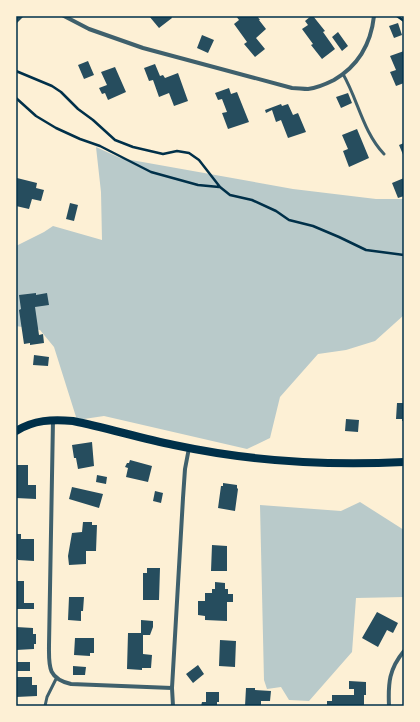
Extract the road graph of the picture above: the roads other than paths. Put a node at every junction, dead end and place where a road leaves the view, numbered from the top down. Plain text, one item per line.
1 (64, 16) edge
2 (374, 16) edge
3 (343, 74) junction
4 (384, 154) dead end
5 (53, 420) junction
6 (16, 431) edge
7 (189, 448) junction
8 (404, 462) edge
9 (404, 650) edge
10 (56, 679) junction
11 (172, 688) junction
12 (45, 706) edge
13 (173, 706) edge
14 (389, 706) edge

1 - 3 street
2 - 3 street
3 - 4 lane
5 - 6 main road
5 - 7 main road
5 - 10 street
7 - 8 main road
7 - 11 street
9 - 14 street
10 - 11 street
10 - 12 lane
11 - 13 street

